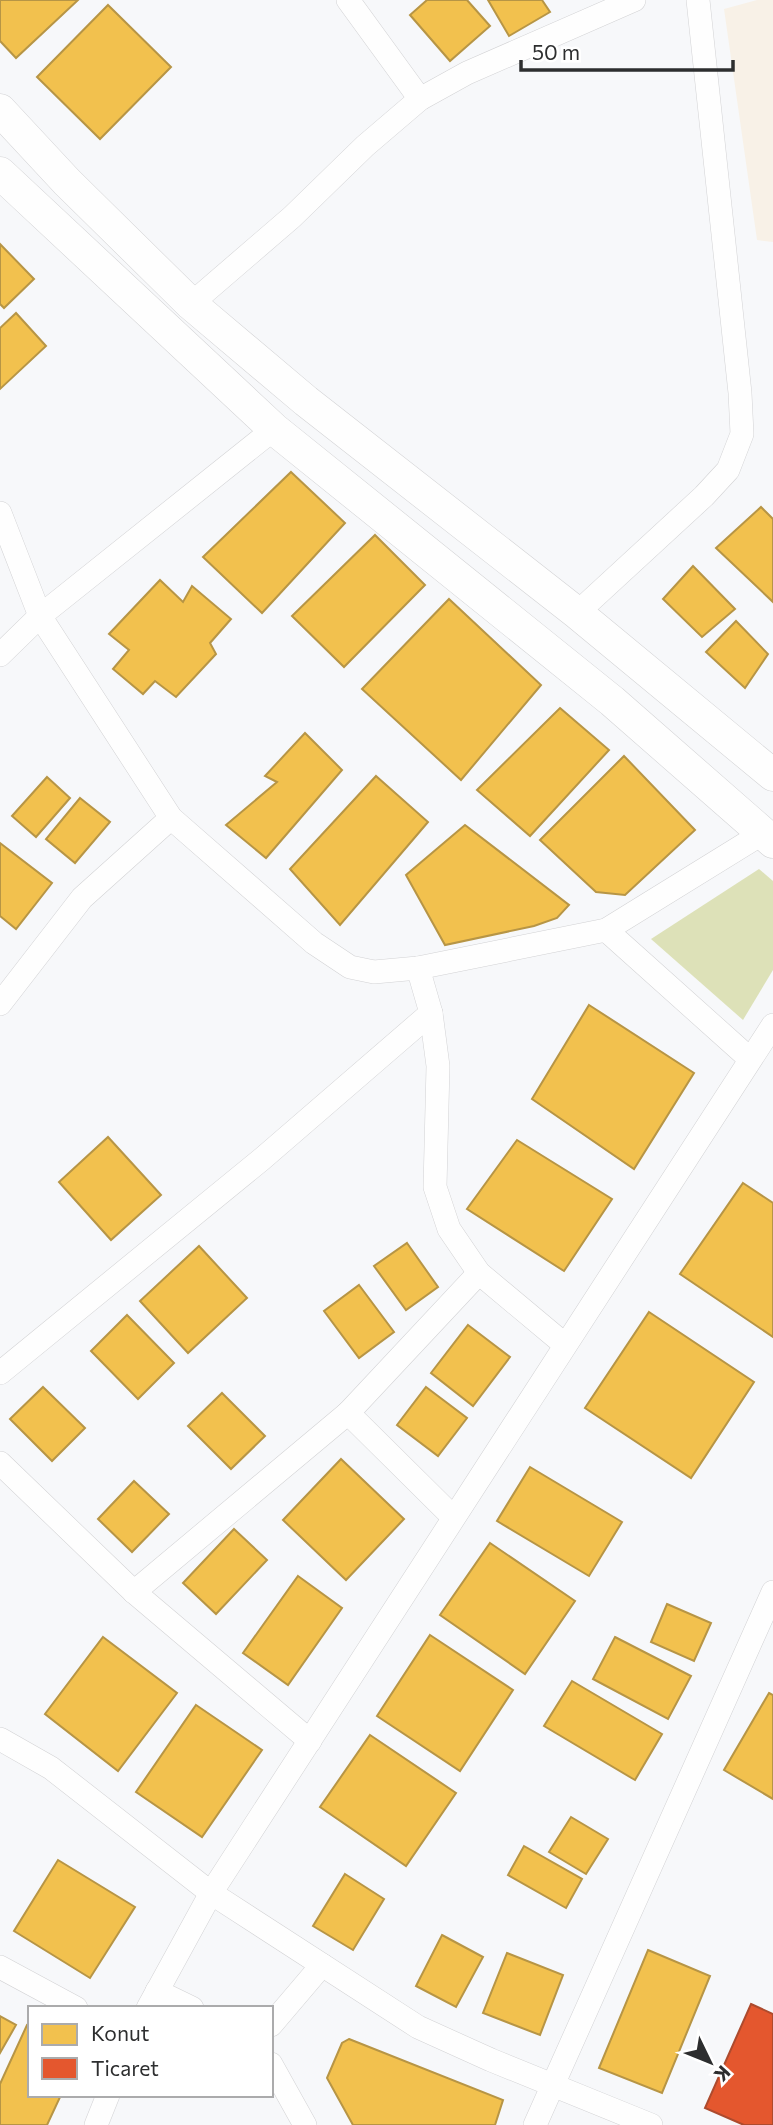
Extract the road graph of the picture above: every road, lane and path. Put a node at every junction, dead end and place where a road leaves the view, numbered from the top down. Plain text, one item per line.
1 (348, 0) edge
2 (634, 0) edge
3 (698, 0) edge
4 (420, 99) junction
5 (0, 110) edge
6 (0, 173) edge
7 (191, 304) junction
8 (274, 429) junction
9 (0, 513) edge
10 (577, 612) junction
11 (40, 616) junction
12 (0, 655) edge
13 (773, 775) edge
14 (171, 818) junction
15 (768, 838) edge
16 (606, 930) junction
17 (418, 968) junction
18 (0, 1004) edge
19 (431, 1013) junction
20 (773, 1025) edge
21 (750, 1059) junction
22 (479, 1273) junction
23 (564, 1344) junction
24 (0, 1373) edge
25 (348, 1413) junction
26 (0, 1463) edge
27 (453, 1517) junction
28 (134, 1592) junction
29 (773, 1592) edge
30 (0, 1739) edge
31 (310, 1741) junction
32 (211, 1893) junction
33 (322, 1965) junction
34 (0, 1967) edge
35 (153, 1999) edge
36 (72, 2006) edge
37 (183, 2006) edge
38 (273, 2023) edge
39 (273, 2068) edge
40 (552, 2085) junction
41 (107, 2097) edge
42 (96, 2125) edge
43 (305, 2125) edge
44 (535, 2125) edge
45 (651, 2125) edge

1 - 4 street
2 - 4 street
3 - 10 street
4 - 7 street
5 - 7 main road
6 - 8 main road
7 - 10 main road
8 - 11 street
8 - 15 main road
9 - 11 street
10 - 13 main road
11 - 12 street
11 - 14 street
14 - 17 street
14 - 18 street
15 - 16 street
16 - 17 street
16 - 21 street
17 - 19 street
19 - 22 street
19 - 24 street
20 - 21 street
21 - 23 street
22 - 23 street
22 - 25 street
23 - 27 street
25 - 27 street
25 - 28 street
26 - 28 street
27 - 31 street
28 - 31 street
29 - 40 street
30 - 32 street
31 - 32 street
32 - 33 street
32 - 35 street
33 - 38 street
33 - 40 street
34 - 36 street
35 - 37 street
39 - 43 street
40 - 44 street
40 - 45 street
41 - 42 street

